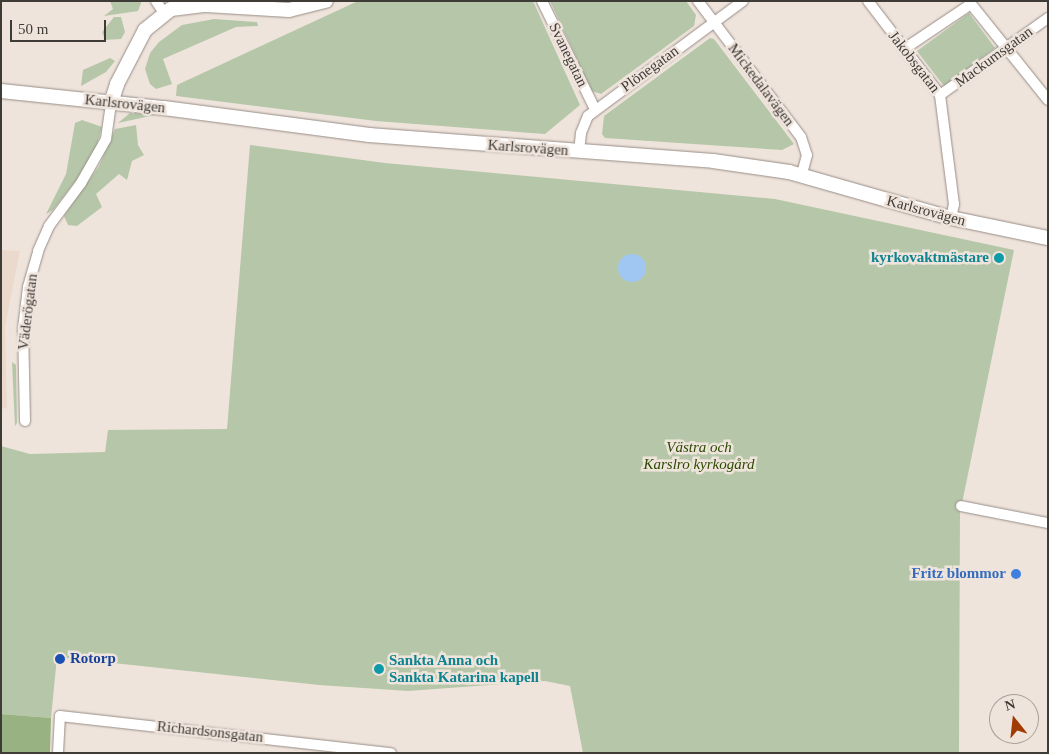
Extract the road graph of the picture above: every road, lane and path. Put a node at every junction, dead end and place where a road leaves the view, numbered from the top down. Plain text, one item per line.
1 (156, 1) edge
2 (326, 1) edge
3 (542, 1) edge
4 (698, 1) edge
5 (743, 1) edge
6 (868, 1) edge
7 (164, 14) junction
8 (1048, 18) edge
9 (714, 22) junction
10 (1008, 47) junction
11 (904, 49) junction
12 (1, 91) edge
13 (940, 95) junction
14 (1048, 100) edge
15 (112, 103) junction
16 (595, 109) junction
17 (579, 152) junction
18 (802, 174) junction
19 (951, 218) junction
20 (1048, 238) edge
21 (25, 422) dead end
22 (961, 506) dead end
23 (1048, 523) edge
24 (375, 751) edge
25 (58, 753) edge
26 (391, 753) edge

1 - 7 street
2 - 7 street
3 - 16 street, Svanegatan
4 - 9 street, Mickedalavägen
5 - 9 street, Plönegatan
6 - 11 street, Jakobsgatan
7 - 15 street
8 - 10 street, Mackumsgatan
9 - 16 street, Plönegatan
9 - 18 street, Mickedalavägen
10 - 11 street
10 - 13 street, Mackumsgatan
10 - 14 street
11 - 13 street, Jakobsgatan
12 - 15 street, Karlsrovägen
13 - 19 street, Jakobsgatan
15 - 17 street, Karlsrovägen
15 - 21 street, Väderögatan
16 - 17 street, Plönegatan
17 - 18 street, Karlsrovägen
18 - 19 street, Karlsrovägen
19 - 20 street, Karlsrovägen
22 - 23 street
24 - 25 street, Richardsonsgatan
24 - 26 street, Richardsonsgatan

